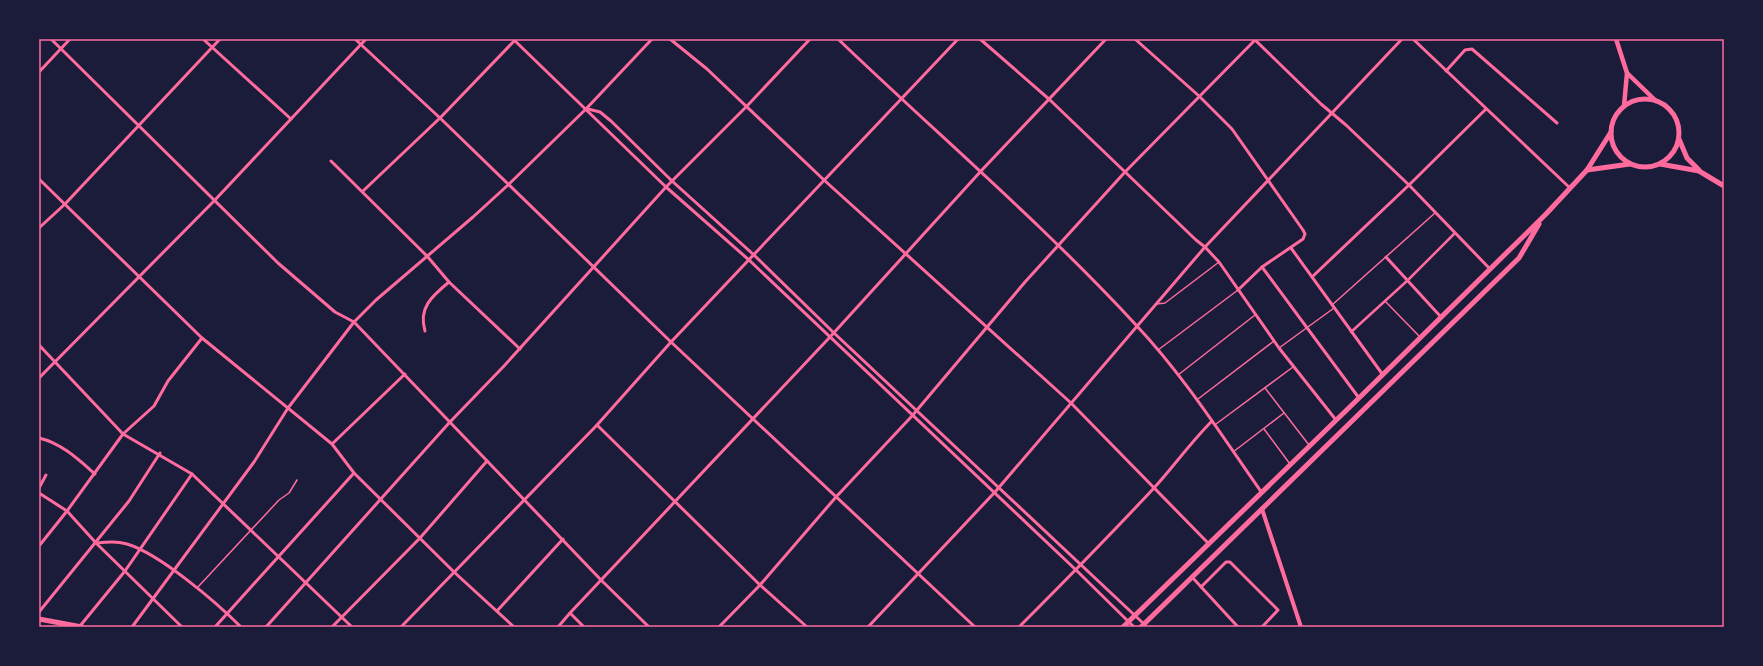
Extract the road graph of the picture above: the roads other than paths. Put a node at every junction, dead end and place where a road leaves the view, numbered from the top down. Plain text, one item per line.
1 (51, 39) edge
2 (70, 39) edge
3 (204, 39) edge
4 (220, 39) edge
5 (355, 39) edge
6 (366, 39) edge
7 (652, 39) edge
8 (670, 39) edge
9 (810, 39) edge
10 (838, 39) edge
11 (958, 39) edge
12 (980, 39) edge
13 (1106, 39) edge
14 (1134, 39) edge
15 (1255, 39) edge
16 (1402, 39) edge
17 (1413, 39) edge
18 (1616, 39) edge
19 (515, 40) edge
20 (361, 44) junction
21 (212, 47) junction
22 (61, 48) junction
23 (1446, 71) junction
24 (39, 72) edge
25 (1627, 73) junction
26 (1199, 96) junction
27 (901, 100) junction
28 (1050, 100) junction
29 (1656, 101) junction
30 (747, 106) junction
31 (1624, 106) junction
32 (586, 109) junction
33 (1486, 109) junction
34 (1332, 113) junction
35 (440, 118) junction
36 (291, 119) junction
37 (1558, 123) dead end
38 (138, 125) junction
39 (1611, 132) junction
40 (1679, 136) junction
41 (331, 161) dead end
42 (1631, 164) junction
43 (1660, 164) junction
44 (1587, 170) junction
45 (981, 171) junction
46 (1699, 171) junction
47 (1125, 172) junction
48 (39, 179) edge
49 (824, 180) junction
50 (1267, 180) junction
51 (672, 182) junction
52 (508, 185) junction
53 (1409, 186) junction
54 (1724, 186) edge
55 (666, 187) junction
56 (1570, 188) junction
57 (363, 191) junction
58 (214, 201) junction
59 (65, 204) junction
60 (1435, 213) junction
61 (1546, 214) junction
62 (39, 228) edge
63 (1455, 233) junction
64 (1060, 246) junction
65 (1206, 247) junction
66 (1291, 248) junction
67 (906, 254) junction
68 (754, 255) junction
69 (427, 256) junction
70 (1386, 257) junction
71 (749, 260) junction
72 (1219, 262) junction
73 (592, 267) junction
74 (1262, 267) junction
75 (1490, 269) junction
76 (1312, 277) junction
77 (140, 278) junction
78 (1408, 280) junction
79 (449, 282) junction
80 (1238, 290) junction
81 (1385, 301) junction
82 (1157, 304) junction
83 (1333, 307) junction
84 (1255, 315) junction
85 (1442, 317) junction
86 (354, 322) junction
87 (1137, 326) junction
88 (1306, 327) junction
89 (987, 328) junction
90 (425, 331) dead end
91 (1351, 332) junction
92 (834, 333) junction
93 (830, 337) junction
94 (202, 338) junction
95 (1420, 338) junction
96 (1274, 341) junction
97 (671, 342) junction
98 (39, 345) edge
99 (1279, 348) junction
100 (520, 349) junction
101 (1158, 350) junction
102 (56, 363) junction
103 (1293, 367) junction
104 (406, 374) junction
105 (1383, 374) junction
106 (1178, 375) junction
107 (39, 378) edge
108 (1265, 388) junction
109 (1359, 398) junction
110 (1196, 400) junction
111 (1071, 403) junction
112 (288, 408) junction
113 (917, 410) junction
114 (1284, 413) junction
115 (912, 416) junction
116 (753, 419) junction
117 (1336, 420) junction
118 (1212, 421) junction
119 (449, 423) junction
120 (597, 425) junction
121 (1214, 425) junction
122 (1264, 429) junction
123 (124, 434) junction
124 (39, 438) edge
125 (332, 444) junction
126 (1310, 447) junction
127 (1233, 452) junction
128 (160, 453) junction
129 (487, 461) junction
130 (1291, 465) junction
131 (354, 473) junction
132 (95, 474) junction
133 (192, 474) junction
134 (46, 475) dead end
135 (297, 480) dead end
136 (999, 487) junction
137 (1154, 487) junction
138 (39, 488) edge
139 (994, 492) junction
140 (39, 493) edge
141 (1262, 493) junction
142 (836, 497) junction
143 (382, 499) junction
144 (524, 499) junction
145 (674, 502) junction
146 (222, 504) junction
147 (1262, 509) junction
148 (67, 511) junction
149 (252, 531) junction
150 (420, 538) junction
151 (562, 539) junction
152 (96, 543) junction
153 (1210, 544) junction
154 (39, 546) edge
155 (141, 549) junction
156 (279, 556) junction
157 (1082, 564) junction
158 (174, 570) junction
159 (1076, 570) junction
160 (125, 571) junction
161 (454, 572) junction
162 (918, 574) junction
163 (1192, 577) junction
164 (601, 580) junction
165 (307, 582) junction
166 (760, 585) junction
167 (1201, 587) junction
168 (196, 588) junction
169 (154, 598) junction
170 (498, 611) junction
171 (39, 612) edge
172 (227, 613) junction
173 (570, 613) junction
174 (1134, 615) junction
175 (340, 616) junction
176 (39, 619) edge
177 (1129, 621) junction
178 (1143, 626) edge
179 (81, 627) edge
180 (132, 627) edge
181 (182, 627) edge
182 (215, 627) edge
183 (241, 627) edge
184 (266, 627) edge
185 (332, 627) edge
186 (352, 627) edge
187 (401, 627) edge
188 (514, 627) edge
189 (558, 627) edge
190 (584, 627) edge
191 (649, 627) edge
192 (719, 627) edge
193 (807, 627) edge
194 (868, 627) edge
195 (975, 627) edge
196 (1019, 627) edge
197 (1123, 627) edge
198 (1134, 627) edge
199 (1238, 627) edge
200 (1262, 627) edge
201 (1301, 627) edge

1 - 22 street
2 - 22 street
3 - 21 street
4 - 21 street
5 - 20 street
6 - 20 street
7 - 32 street
8 - 30 street
9 - 30 street
10 - 27 street
11 - 27 street
12 - 28 street
13 - 28 street
14 - 26 street
15 - 26 street
15 - 34 street
16 - 34 street
17 - 23 street
18 - 25 main road
19 - 32 street
19 - 35 street
20 - 35 street
20 - 36 street
21 - 36 street
21 - 38 street
22 - 24 street
22 - 38 street
23 - 33 street
23 - 37 street
25 - 29 main road
25 - 31 main road
26 - 47 street
26 - 50 street
27 - 45 street
27 - 49 street
28 - 45 street
28 - 47 street
29 - 31 main road
29 - 40 main road
30 - 49 street
30 - 51 street
31 - 39 main road
32 - 51 street
32 - 52 street
32 - 55 street
33 - 53 street
33 - 56 street
34 - 50 street
34 - 53 street
35 - 52 street
35 - 57 street
36 - 58 street
38 - 58 street
38 - 59 street
39 - 42 main road
39 - 44 main road
40 - 43 main road
40 - 46 main road
41 - 57 street
42 - 43 main road
42 - 44 main road
43 - 46 main road
44 - 56 main road
45 - 64 street
45 - 67 street
46 - 54 main road
47 - 64 street
47 - 65 street
48 - 59 street
49 - 67 street
49 - 68 street
50 - 65 street
50 - 66 street
51 - 55 street
51 - 68 street
52 - 69 street
52 - 73 street
53 - 60 street
53 - 76 street
55 - 71 street
55 - 73 street
56 - 61 main road
57 - 69 street
58 - 77 street
58 - 86 street
59 - 62 street
59 - 77 street
60 - 63 street
60 - 70 lane
61 - 75 main road
61 - 147 main road
63 - 75 street
63 - 78 street
64 - 87 street
64 - 89 street
65 - 72 street
65 - 82 street
66 - 74 street
66 - 76 street
67 - 89 street
67 - 92 street
68 - 71 street
68 - 92 street
69 - 79 street
69 - 86 street
70 - 78 street
70 - 83 lane
71 - 93 street
71 - 97 street
72 - 80 street
72 - 82 lane
73 - 97 street
73 - 100 street
74 - 80 street
74 - 88 street
75 - 85 main road
76 - 83 street
77 - 94 street
77 - 102 street
78 - 81 street
78 - 85 street
79 - 90 street
79 - 100 street
80 - 84 street
80 - 101 lane
81 - 91 street
81 - 95 lane
82 - 87 street
83 - 88 lane
83 - 91 street
84 - 96 street
84 - 106 lane
85 - 95 main road
86 - 104 street
86 - 112 street
87 - 101 street
87 - 111 street
88 - 99 lane
88 - 109 street
89 - 111 street
89 - 113 street
91 - 105 street
92 - 93 street
92 - 113 street
93 - 115 street
93 - 116 street
94 - 112 street
94 - 123 street
95 - 105 main road
96 - 99 street
96 - 110 lane
97 - 116 street
97 - 120 street
98 - 102 street
99 - 103 street
100 - 119 street
101 - 106 street
102 - 107 street
102 - 123 street
103 - 108 lane
103 - 117 street
104 - 119 street
104 - 125 street
105 - 109 main road
106 - 110 street
108 - 114 lane
108 - 121 lane
109 - 117 main road
110 - 118 street
111 - 136 street
111 - 137 street
112 - 125 street
112 - 146 street
113 - 115 street
113 - 136 street
114 - 122 lane
114 - 126 lane
115 - 139 street
115 - 142 street
116 - 142 street
116 - 145 street
117 - 126 main road
118 - 121 street
118 - 137 street
119 - 129 street
119 - 143 street
120 - 144 street
120 - 145 street
121 - 127 street
122 - 127 lane
122 - 130 lane
123 - 128 street
123 - 132 street
124 - 132 street
125 - 131 street
126 - 130 main road
127 - 141 street
128 - 133 street
128 - 152 street
129 - 144 street
129 - 150 street
130 - 141 main road
131 - 143 street
131 - 156 street
132 - 148 street
133 - 146 street
133 - 155 street
134 - 138 street
135 - 149 lane
136 - 139 street
136 - 157 street
137 - 153 street
137 - 157 street
139 - 159 street
139 - 162 street
140 - 148 street
141 - 153 main road
142 - 162 street
142 - 166 street
143 - 150 street
143 - 165 street
144 - 151 street
144 - 161 street
145 - 164 street
145 - 166 street
146 - 149 street
146 - 158 street
147 - 163 main road
147 - 201 street
148 - 152 street
148 - 154 street
149 - 156 street
149 - 168 lane
150 - 161 street
150 - 175 street
151 - 164 street
151 - 170 street
152 - 155 street
152 - 160 street
152 - 171 street
153 - 174 main road
155 - 158 street
155 - 160 street
156 - 165 street
156 - 172 street
157 - 159 street
157 - 174 street
158 - 168 street
158 - 169 street
159 - 177 street
159 - 196 street
160 - 169 street
160 - 179 street
161 - 170 street
161 - 187 street
162 - 194 street
162 - 195 street
163 - 167 street
163 - 178 main road
164 - 173 street
164 - 191 street
165 - 175 street
165 - 184 street
166 - 192 street
166 - 193 street
167 - 199 street
167 - 200 street
168 - 172 street
169 - 180 street
169 - 181 street
170 - 188 street
172 - 182 street
172 - 183 street
173 - 189 street
173 - 190 street
174 - 177 main road
174 - 178 street
175 - 185 street
175 - 186 street
176 - 179 main road
177 - 197 main road
177 - 198 street

